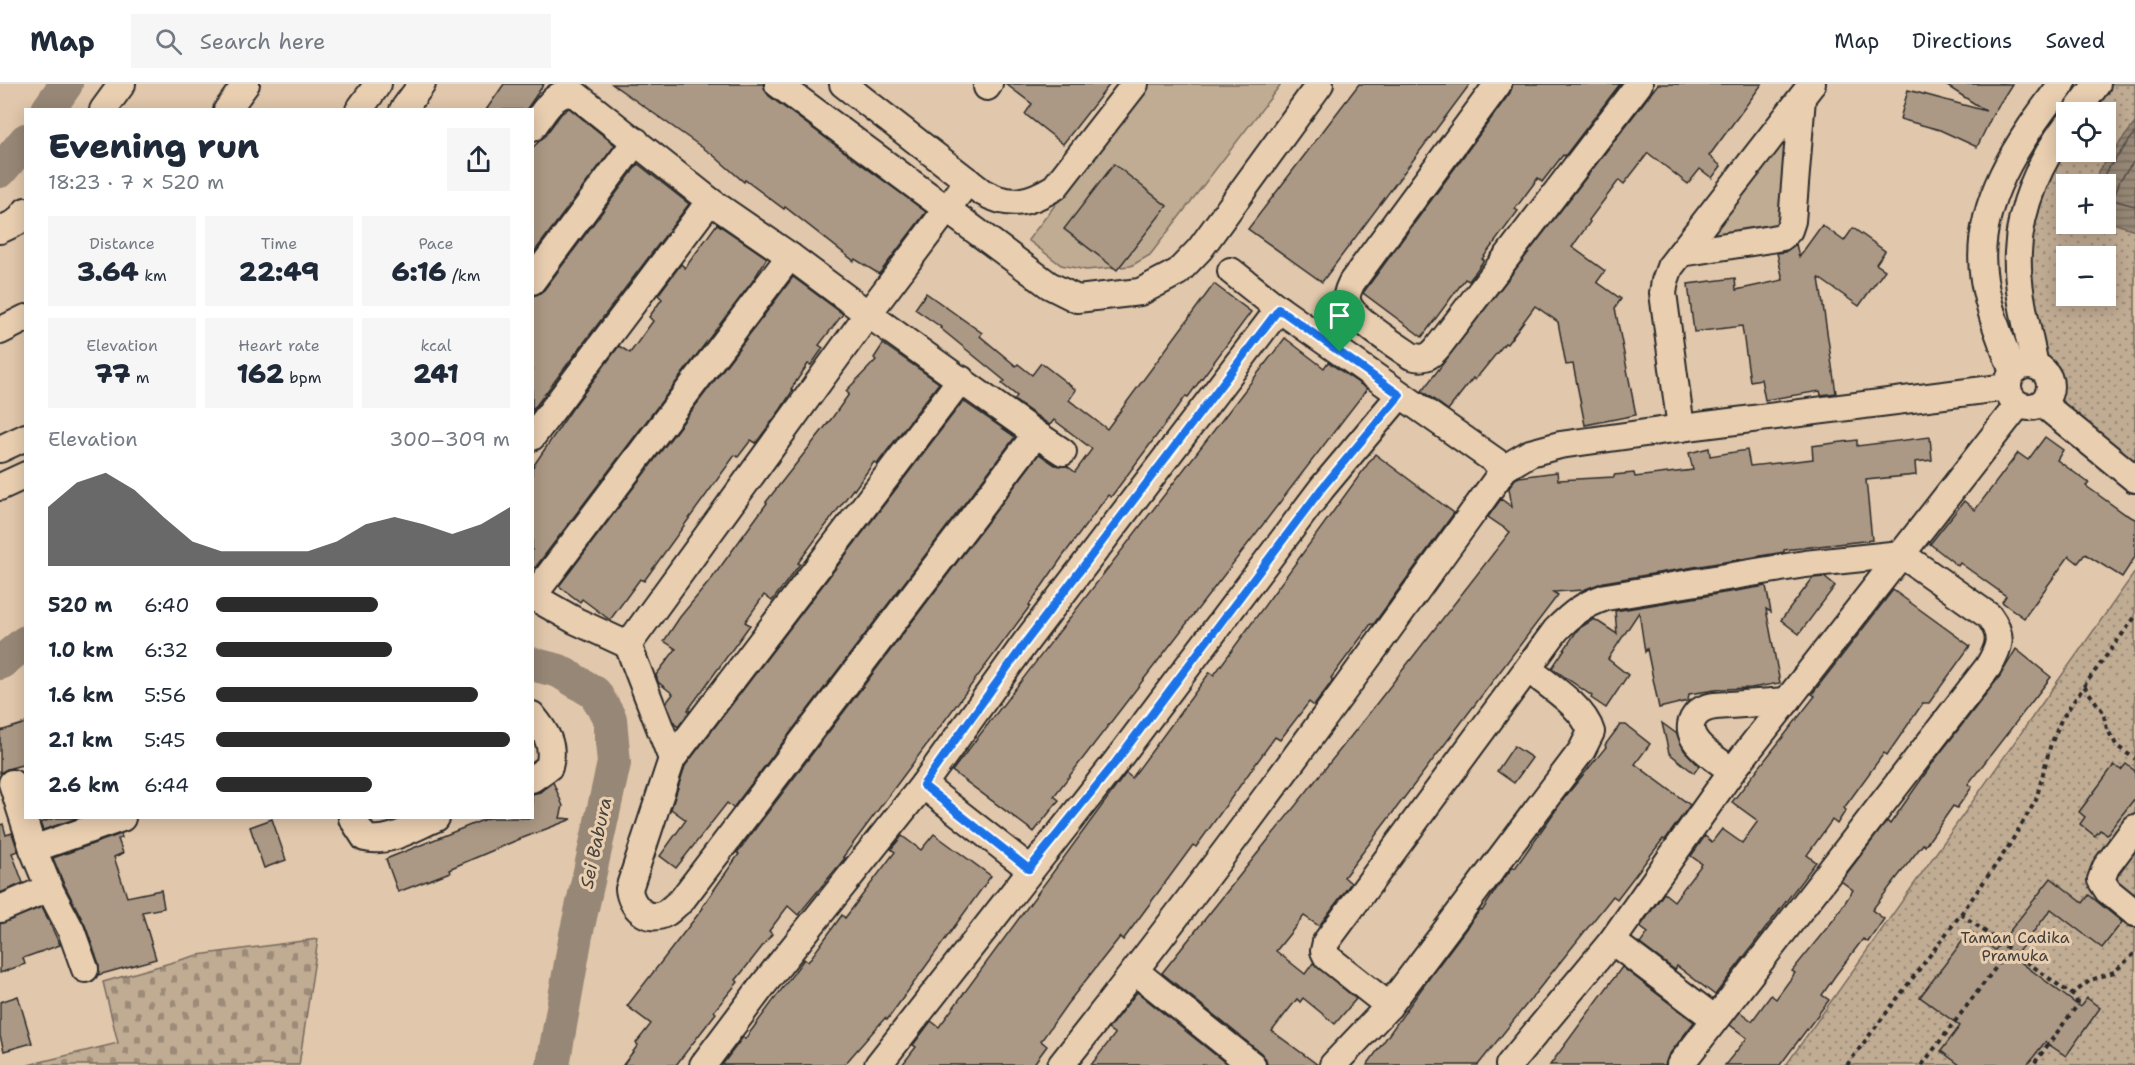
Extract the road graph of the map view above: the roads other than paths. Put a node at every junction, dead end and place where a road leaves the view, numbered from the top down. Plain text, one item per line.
1 (122, 84) edge
2 (246, 84) edge
3 (378, 84) edge
4 (422, 84) edge
5 (778, 84) edge
6 (843, 84) edge
7 (1135, 84) edge
8 (1320, 84) edge
9 (1498, 84) edge
10 (1639, 84) edge
11 (2062, 84) edge
12 (2097, 84) edge
13 (1807, 91) edge
14 (2084, 102) edge
15 (104, 108) edge
16 (228, 108) edge
17 (360, 108) edge
18 (404, 108) edge
19 (534, 125) edge
20 (2031, 125) junction
21 (2056, 131) edge
22 (636, 141) junction
23 (2056, 142) edge
24 (968, 181) junction
25 (710, 201) junction
26 (948, 210) junction
27 (24, 213) edge
28 (0, 230) edge
29 (1681, 253) junction
30 (790, 256) junction
31 (1231, 271) dead end
32 (534, 278) edge
33 (1279, 309) junction
34 (868, 314) junction
35 (24, 319) edge
36 (0, 331) edge
37 (961, 379) junction
38 (2023, 387) junction
39 (1400, 395) junction
40 (1680, 428) junction
41 (534, 434) edge
42 (1036, 434) junction
43 (24, 438) edge
44 (0, 449) edge
45 (1063, 452) dead end
46 (1505, 468) junction
47 (24, 476) edge
48 (2135, 478) edge
49 (0, 487) edge
50 (1901, 554) junction
51 (534, 595) edge
52 (534, 597) edge
53 (628, 645) junction
54 (1528, 669) junction
55 (1787, 701) junction
56 (534, 717) edge
57 (672, 759) junction
58 (1732, 771) junction
59 (534, 778) edge
60 (12, 783) dead end
61 (923, 785) junction
62 (119, 819) edge
63 (353, 819) edge
64 (434, 819) edge
65 (2135, 828) edge
66 (33, 849) junction
67 (1029, 869) junction
68 (49, 888) junction
69 (0, 909) edge
70 (2135, 914) edge
71 (1612, 941) junction
72 (85, 969) dead end
73 (1135, 971) junction
74 (1389, 1006) junction
75 (1715, 1019) junction
76 (703, 1065) edge
77 (878, 1065) edge
78 (1061, 1065) edge
79 (1252, 1065) edge
80 (1333, 1065) edge
81 (1509, 1065) edge
82 (1680, 1065) edge

1 - 15 street
2 - 16 street
3 - 17 street
4 - 18 street
5 - 26 street
6 - 24 street
7 - 24 street
8 - 26 street
9 - 10 street
11 - 20 street
12 - 14 street
13 - 29 street
13 - 29 street
19 - 22 street
20 - 21 street
20 - 38 street
22 - 25 street
22 - 32 street
23 - 38 street
24 - 26 street
25 - 30 street
25 - 41 street
26 - 34 street
27 - 28 street
29 - 40 street
30 - 34 street
30 - 51 street
31 - 33 street
33 - 39 street
33 - 61 street
34 - 37 street
34 - 53 street
35 - 36 street
37 - 42 street
37 - 57 street
38 - 40 street
38 - 48 street
38 - 50 street
39 - 46 street
39 - 67 street
40 - 46 street
42 - 45 street
42 - 57 street
43 - 44 street
46 - 73 street
47 - 49 street
50 - 54 street
50 - 55 street
50 - 75 street
52 - 53 street
53 - 57 street
54 - 74 street
54 - 74 street
55 - 58 street
55 - 58 street
56 - 59 street
58 - 71 street
60 - 66 street
61 - 67 street
61 - 76 street
62 - 66 street
63 - 64 street
65 - 70 street
66 - 68 street
67 - 77 street
68 - 69 street
68 - 72 street
71 - 75 street
71 - 81 street
73 - 78 street
73 - 79 street
74 - 80 street
75 - 82 street

